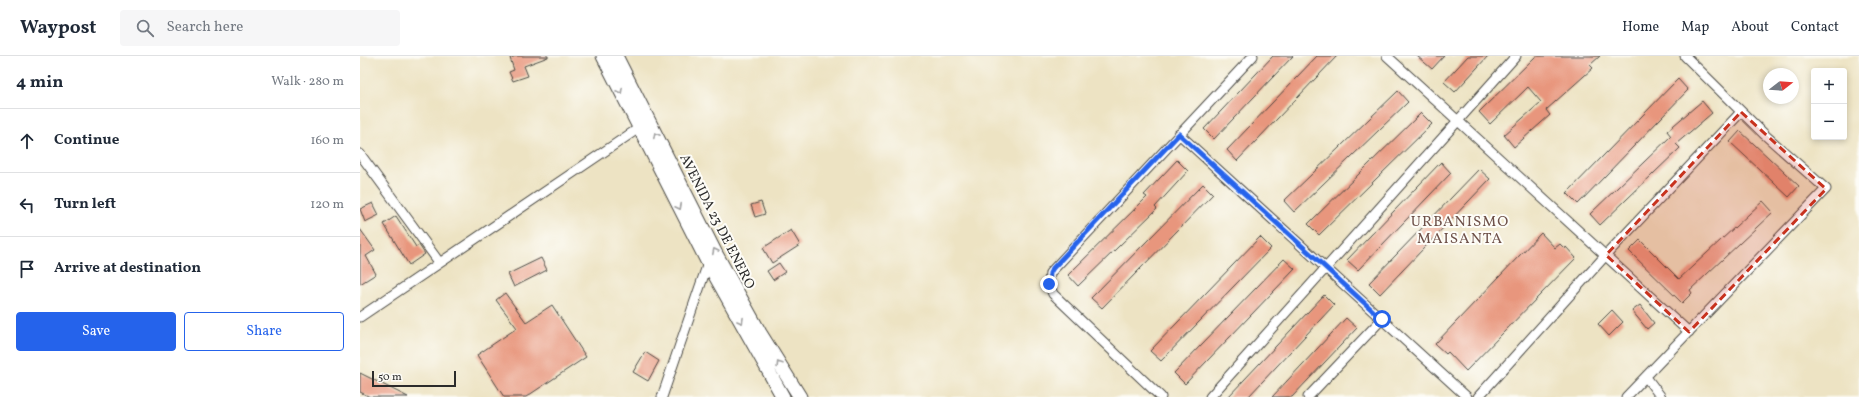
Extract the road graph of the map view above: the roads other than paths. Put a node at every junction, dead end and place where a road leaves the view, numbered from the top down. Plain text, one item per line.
1 (602, 56) edge
2 (616, 56) edge
3 (1253, 56) edge
4 (1387, 56) edge
5 (1516, 56) edge
6 (1685, 56) edge
7 (1741, 112) junction
8 (1458, 121) junction
9 (639, 128) junction
10 (1179, 134) junction
11 (360, 154) edge
12 (1606, 255) junction
13 (439, 262) junction
14 (708, 263) junction
15 (1326, 268) junction
16 (361, 315) edge
17 (1382, 319) junction
18 (1689, 332) junction
19 (1646, 377) junction
20 (662, 397) edge
21 (783, 397) edge
22 (800, 397) edge
23 (1161, 397) edge
24 (1210, 397) edge
25 (1308, 397) edge
26 (1467, 397) edge
27 (1478, 397) edge
28 (1626, 397) edge
29 (1661, 397) edge

1 -> 9 main road, AVENIDA 23 DE ENERO
22 -> 2 main road, AVENIDA 23 DE ENERO
3 - 10 street
4 - 8 street
5 - 8 street
6 - 7 street
7 - 12 street
7 - 18 street
8 - 12 street
8 - 15 street
9 - 13 street
9 -> 14 main road, AVENIDA 23 DE ENERO
10 - 15 street
10 - 23 street
11 - 13 street
12 - 18 street
12 - 27 street
13 - 16 street
14 - 20 street
14 -> 21 main road, AVENIDA 23 DE ENERO
15 - 17 street
15 - 24 street
17 - 25 street
17 - 26 street
18 - 19 street
19 - 28 street
19 - 29 street

